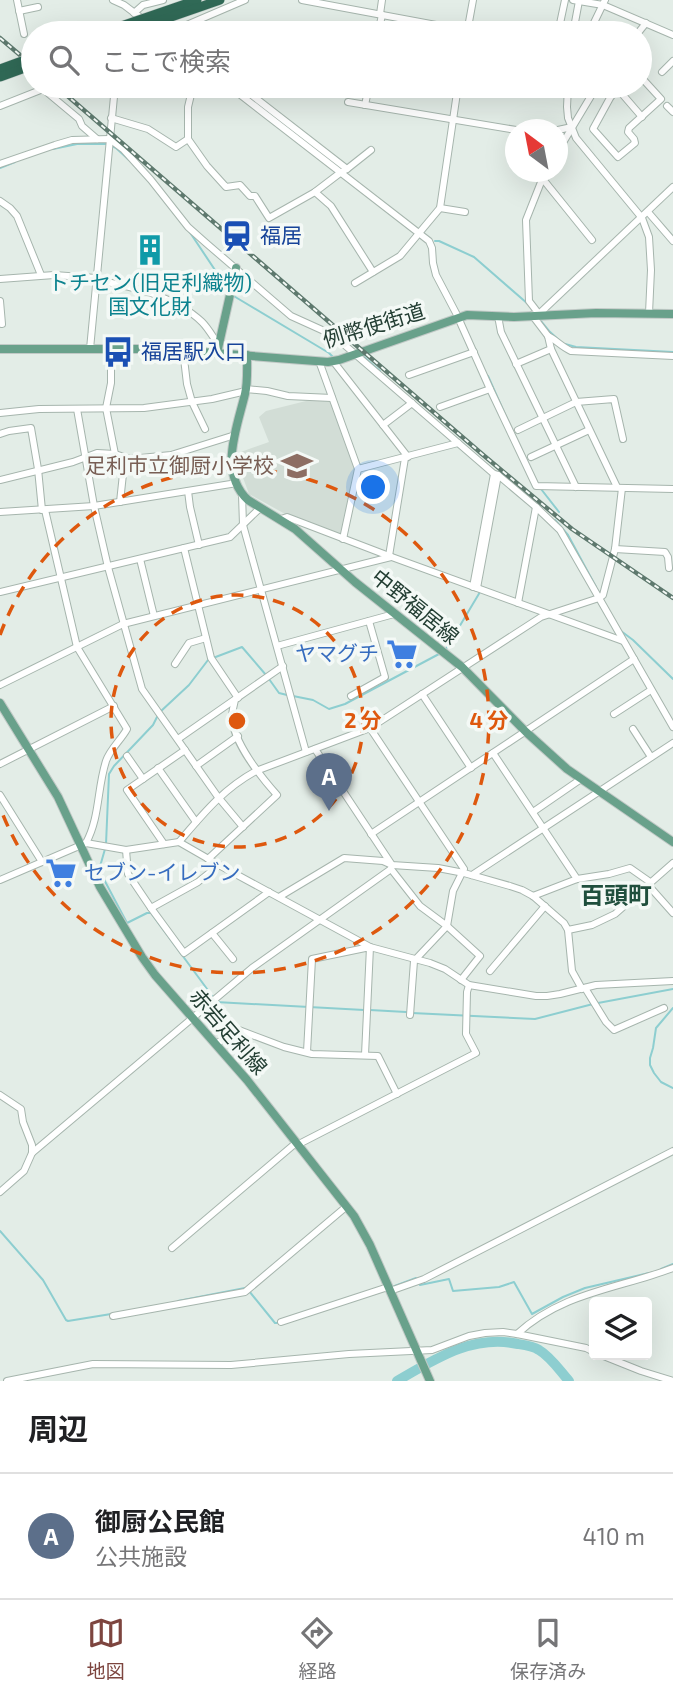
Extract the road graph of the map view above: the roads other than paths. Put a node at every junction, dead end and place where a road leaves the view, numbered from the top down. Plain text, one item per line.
1 (17, 0) edge
2 (113, 0) edge
3 (146, 0) edge
4 (163, 0) edge
5 (197, 0) edge
6 (220, 0) edge
7 (245, 0) edge
8 (302, 0) edge
9 (382, 0) edge
10 (473, 0) edge
11 (565, 0) edge
12 (573, 0) edge
13 (579, 1) edge
14 (604, 2) edge
15 (155, 3) junction
16 (38, 7) dead end
17 (19, 10) junction
18 (134, 13) junction
19 (381, 14) junction
20 (21, 21) edge
21 (136, 21) edge
22 (143, 21) edge
23 (160, 21) edge
24 (196, 21) edge
25 (380, 21) edge
26 (414, 21) edge
27 (469, 21) edge
28 (561, 21) edge
29 (575, 21) edge
30 (595, 21) edge
31 (642, 21) edge
32 (652, 26) edge
33 (673, 35) edge
34 (21, 61) edge
35 (673, 61) edge
36 (0, 69) edge
37 (21, 70) edge
38 (662, 72) dead end
39 (0, 78) edge
40 (652, 89) edge
41 (21, 98) edge
42 (54, 98) edge
43 (114, 98) edge
44 (191, 98) edge
45 (245, 98) edge
46 (255, 98) edge
47 (366, 98) edge
48 (456, 98) edge
49 (567, 98) edge
50 (590, 98) edge
51 (611, 98) edge
52 (627, 98) edge
53 (348, 102) dead end
54 (365, 105) junction
55 (0, 106) edge
56 (667, 106) dead end
57 (673, 112) edge
58 (642, 117) junction
59 (111, 118) junction
60 (452, 119) junction
61 (572, 127) junction
62 (505, 128) edge
63 (568, 128) edge
64 (568, 134) edge
65 (109, 139) junction
66 (188, 139) junction
67 (97, 140) junction
68 (371, 150) dead end
69 (0, 164) edge
70 (344, 171) junction
71 (540, 182) edge
72 (548, 182) edge
73 (673, 187) edge
74 (315, 191) junction
75 (0, 201) edge
76 (440, 208) junction
77 (465, 212) dead end
78 (648, 212) junction
79 (642, 218) junction
80 (419, 234) junction
81 (592, 240) dead end
82 (673, 241) edge
83 (236, 268) junction
84 (373, 272) junction
85 (41, 275) junction
86 (0, 279) edge
87 (96, 279) junction
88 (355, 283) dead end
89 (0, 301) edge
90 (649, 313) junction
91 (673, 314) edge
92 (536, 315) junction
93 (498, 316) junction
94 (458, 318) junction
95 (2, 324) dead end
96 (548, 336) junction
97 (217, 348) junction
98 (0, 349) edge
99 (90, 349) junction
100 (111, 349) junction
101 (551, 349) junction
102 (183, 350) junction
103 (474, 352) junction
104 (354, 354) junction
105 (247, 355) junction
106 (673, 356) edge
107 (319, 361) junction
108 (333, 361) junction
109 (516, 364) junction
110 (409, 375) dead end
111 (490, 389) junction
112 (246, 390) junction
113 (332, 398) junction
114 (192, 402) junction
115 (576, 402) junction
116 (412, 403) junction
117 (440, 407) dead end
118 (106, 408) junction
119 (77, 409) junction
120 (0, 413) edge
121 (542, 419) junction
122 (383, 425) junction
123 (205, 429) dead end
124 (519, 430) dead end
125 (589, 430) junction
126 (0, 434) edge
127 (235, 435) junction
128 (623, 439) dead end
129 (458, 443) junction
130 (556, 446) junction
131 (115, 454) junction
132 (86, 457) junction
133 (407, 457) junction
134 (531, 457) dead end
135 (130, 459) junction
136 (38, 469) junction
137 (358, 469) junction
138 (496, 475) junction
139 (0, 480) edge
140 (237, 483) junction
141 (576, 487) junction
142 (620, 487) junction
143 (673, 489) edge
144 (188, 491) junction
145 (242, 494) junction
146 (120, 502) junction
147 (94, 506) junction
148 (537, 507) junction
149 (260, 508) junction
150 (44, 510) junction
151 (0, 512) edge
152 (281, 519) junction
153 (243, 525) junction
154 (343, 539) junction
155 (199, 545) junction
156 (184, 548) junction
157 (615, 549) junction
158 (390, 556) junction
159 (141, 559) junction
160 (108, 566) junction
161 (669, 568) dead end
162 (341, 570) junction
163 (61, 578) junction
164 (475, 587) junction
165 (262, 590) junction
166 (0, 592) edge
167 (599, 598) junction
168 (518, 603) junction
169 (198, 605) junction
170 (394, 614) junction
171 (548, 614) junction
172 (154, 616) junction
173 (369, 621) junction
174 (123, 624) junction
175 (206, 638) junction
176 (623, 641) junction
177 (277, 646) junction
178 (77, 647) junction
179 (634, 659) junction
180 (175, 664) dead end
181 (283, 666) junction
182 (461, 667) junction
183 (0, 685) edge
184 (651, 690) junction
185 (422, 694) junction
186 (351, 696) dead end
187 (236, 699) junction
188 (0, 703) edge
189 (114, 706) junction
190 (614, 714) dead end
191 (673, 727) edge
192 (370, 728) junction
193 (633, 729) dead end
194 (526, 732) junction
195 (238, 736) junction
196 (178, 739) junction
197 (673, 743) edge
198 (29, 749) junction
199 (315, 749) junction
200 (185, 750) junction
201 (306, 752) junction
202 (493, 753) junction
203 (127, 756) dead end
204 (651, 757) junction
205 (0, 764) edge
206 (196, 766) junction
207 (158, 768) junction
208 (471, 768) junction
209 (256, 771) junction
210 (143, 779) junction
211 (581, 779) junction
212 (598, 791) junction
213 (0, 794) edge
214 (218, 797) junction
215 (419, 803) junction
216 (533, 812) junction
217 (196, 822) junction
218 (243, 827) junction
219 (543, 828) junction
220 (371, 834) junction
221 (179, 842) junction
222 (673, 842) edge
223 (83, 844) junction
224 (164, 844) junction
225 (126, 850) junction
226 (208, 859) junction
227 (42, 862) junction
228 (673, 863) edge
229 (219, 865) junction
230 (391, 867) junction
231 (464, 873) junction
232 (472, 875) junction
233 (577, 879) junction
234 (0, 880) edge
235 (649, 884) junction
236 (269, 892) junction
237 (533, 896) junction
238 (279, 897) junction
239 (545, 906) junction
240 (151, 908) junction
241 (673, 913) edge
242 (320, 920) junction
243 (447, 926) junction
244 (568, 930) junction
245 (212, 933) junction
246 (370, 947) junction
247 (233, 960) dead end
248 (415, 960) junction
249 (490, 971) dead end
250 (461, 980) junction
251 (673, 981) edge
252 (469, 985) junction
253 (584, 988) junction
254 (664, 1008) dead end
255 (410, 1013) dead end
256 (194, 1018) junction
257 (216, 1044) junction
258 (307, 1052) junction
259 (365, 1055) junction
260 (397, 1094) junction
261 (0, 1095) edge
262 (298, 1143) junction
263 (673, 1151) edge
264 (32, 1153) junction
265 (0, 1192) edge
266 (347, 1206) junction
267 (172, 1248) dead end
268 (673, 1268) edge
269 (389, 1289) junction
270 (113, 1316) dead end
271 (281, 1322) dead end
272 (533, 1322) junction
273 (517, 1334) junction
274 (536, 1338) junction
275 (589, 1350) edge
276 (418, 1355) junction
277 (613, 1360) edge
278 (428, 1377) edge
279 (662, 1379) edge
280 (7, 1381) edge
281 (673, 1381) edge

1 - 17 street
2 - 18 street
3 - 15 street
4 - 15 street
5 - 21 highway, bridge
6 - 23 highway, bridge
7 - 24 street
8 - 19 street
9 - 19 street
10 - 27 street
11 - 28 street
12 - 13 street
13 - 14 street
13 - 29 street
14 - 30 street
14 - 31 street
15 - 18 street
16 - 17 street
17 - 20 street
18 - 22 street
19 - 25 street
19 - 26 street
32 - 33 street
34 - 36 highway, bridge
35 - 38 street
37 - 39 highway, bridge
40 - 58 street
41 - 55 street
42 - 67 street
43 - 59 street
44 - 66 street
45 - 70 street
46 - 70 street
47 - 54 street
48 - 60 street
49 - 61 street
50 - 61 street
51 - 58 street
52 - 58 street
53 - 54 street
54 - 60 street
56 - 57 street
59 - 65 street
59 - 66 street
60 - 62 street
60 - 76 street
61 - 63 street
61 - 64 street
61 - 79 street
65 - 67 street
65 - 83 street
65 - 87 street
66 - 74 street
67 - 69 street
68 - 70 street
70 - 74 street
70 - 80 street
71 - 92 street
72 - 81 street
73 - 78 street
74 - 84 street
75 - 85 street
76 - 77 street
76 - 80 street
78 - 79 street
78 - 82 street
79 - 90 street
79 - 92 street
80 - 84 street
80 - 94 street
83 - 97 main road
83 - 104 street
84 - 88 street
85 - 86 street
85 - 87 street
87 - 97 street
87 - 99 street
89 - 95 street
90 - 91 main road, 例幣使街道
90 - 92 main road, 例幣使街道
92 - 93 main road, 例幣使街道
92 - 96 street
93 - 94 main road, 例幣使街道
93 - 109 street
94 - 103 street
94 - 104 main road, 例幣使街道
96 - 101 street
96 - 106 street
97 - 102 main road, 例幣使街道
97 - 105 main road, 例幣使街道
98 - 99 main road, 例幣使街道
99 - 100 main road, 例幣使街道
100 - 102 main road, 例幣使街道
100 - 118 street
101 - 109 street
101 - 115 street
102 - 114 street
103 - 110 street
103 - 111 street
104 - 108 main road, 例幣使街道
104 - 116 street
105 - 107 main road, 例幣使街道
105 - 112 main road, 中野福居線
107 - 108 main road, 例幣使街道
107 - 113 street
108 - 122 street
109 - 121 street
111 - 117 street
111 - 141 street
112 - 113 street
112 - 114 street
112 - 127 main road, 中野福居線
113 - 137 street
114 - 118 street
114 - 123 street
115 - 121 street
115 - 125 street
115 - 128 street
116 - 122 street
116 - 129 street
118 - 119 street
118 - 131 street
119 - 120 street
119 - 132 street
121 - 124 street
121 - 130 street
122 - 133 street
125 - 130 street
125 - 142 street
126 - 136 street
127 - 135 street
127 - 140 main road, 中野福居線
129 - 133 street
129 - 138 street
130 - 134 street
130 - 141 street
131 - 132 street
131 - 135 street
132 - 136 street
132 - 147 street
133 - 137 street
133 - 158 street
135 - 146 street
136 - 139 street
136 - 150 street
137 - 154 street
138 - 148 street
138 - 164 street
140 - 144 street
140 - 145 main road, 中野福居線
141 - 142 street
142 - 143 street
142 - 157 street
144 - 146 street
144 - 155 street
145 - 149 main road, 中野福居線
145 - 153 street
146 - 147 street
147 - 150 street
147 - 160 street
148 - 167 street
148 - 168 street
149 - 152 main road, 中野福居線
149 - 153 street
150 - 151 street
150 - 163 street
152 - 154 street
152 - 162 main road, 中野福居線
153 - 155 street
153 - 165 street
154 - 158 street
155 - 156 street
156 - 159 street
156 - 169 street
157 - 161 street
157 - 167 street
158 - 162 street
158 - 164 street
159 - 160 street
159 - 172 street
160 - 163 street
160 - 174 street
162 - 165 street
162 - 170 main road, 中野福居線
163 - 166 street
163 - 178 street
164 - 168 street
165 - 169 street
165 - 177 street
167 - 171 street
167 - 176 street
168 - 171 street
169 - 172 street
169 - 175 street
170 - 173 street
170 - 182 main road, 中野福居線
171 - 176 street
171 - 182 street
172 - 174 street
173 - 177 street
173 - 186 street
174 - 178 street
174 - 196 street
175 - 180 street
175 - 187 street
176 - 179 street
177 - 181 street
178 - 183 street
178 - 189 street
179 - 184 street
179 - 194 street
181 - 187 street
181 - 201 street
182 - 185 street
182 - 194 main road, 中野福居線
184 - 190 street
184 - 191 street
185 - 192 street
185 - 208 street
187 - 195 street
187 - 196 street
188 - 198 main road, 赤岩足利線
189 - 198 street
189 - 223 street
192 - 199 street
192 - 215 street
193 - 204 street
194 - 202 street
194 - 211 main road, 中野福居線
195 - 206 street
195 - 209 street
196 - 200 street
197 - 204 street
198 - 205 street
198 - 223 main road, 赤岩足利線
199 - 201 street
199 - 220 street
200 - 206 street
200 - 207 street
201 - 209 street
202 - 208 street
202 - 216 street
203 - 210 street
204 - 212 street
206 - 214 street
207 - 210 street
207 - 217 street
208 - 215 street
209 - 214 street
209 - 218 street
210 - 224 street
211 - 212 main road, 中野福居線
211 - 216 street
212 - 219 street
212 - 222 main road, 中野福居線
213 - 227 street
214 - 217 street
214 - 218 street
215 - 220 street
215 - 231 street
216 - 219 street
217 - 221 street
218 - 226 street
219 - 232 street
219 - 233 street
220 - 230 street
221 - 224 street
221 - 226 street
223 - 225 street
223 - 227 street
223 - 256 main road, 赤岩足利線
224 - 225 street
225 - 240 street
226 - 229 street
227 - 234 street
228 - 235 street
229 - 236 street
229 - 240 street
230 - 231 street
230 - 238 street
230 - 242 street
230 - 243 street
231 - 232 street
231 - 243 street
232 - 237 street
233 - 235 street
233 - 237 street
235 - 241 street
235 - 244 street
236 - 238 street
236 - 245 street
237 - 239 street
238 - 242 street
239 - 244 street
239 - 249 street
240 - 245 street
242 - 246 street
242 - 256 street
243 - 248 street
243 - 250 street
244 - 253 street
245 - 247 street
246 - 248 street
246 - 258 street
246 - 259 street
248 - 250 street
248 - 255 street
250 - 252 street
251 - 253 street
252 - 253 street
252 - 260 street
253 - 254 street
256 - 257 main road, 赤岩足利線
256 - 264 street
257 - 258 street
257 - 262 main road, 赤岩足利線
258 - 259 street
259 - 260 street
260 - 262 street
261 - 264 street
262 - 266 main road, 赤岩足利線
262 - 267 street
263 - 269 street
264 - 265 street
266 - 269 main road, 赤岩足利線
266 - 270 street
268 - 272 street
269 - 271 street
269 - 276 main road, 赤岩足利線
272 - 273 street
272 - 274 street
273 - 274 street
273 - 276 street
274 - 275 street
276 - 278 main road, 赤岩足利線
276 - 280 street
277 - 279 street
279 - 281 street

